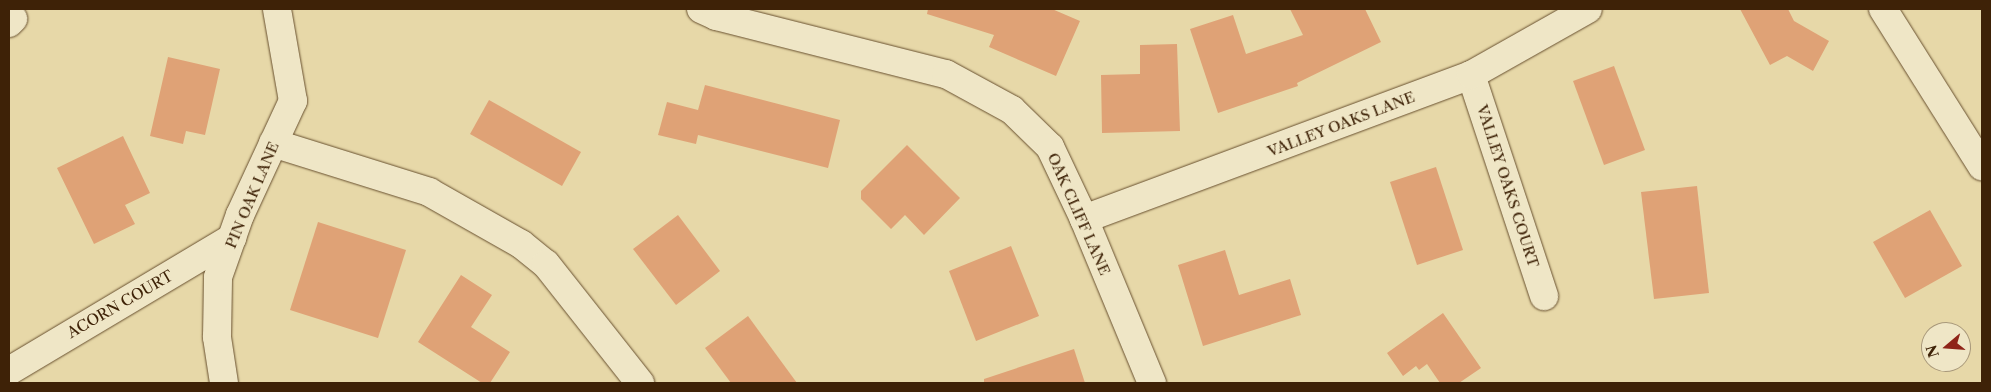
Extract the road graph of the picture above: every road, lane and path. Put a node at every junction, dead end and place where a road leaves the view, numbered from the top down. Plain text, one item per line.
1 (277, 9) edge
2 (701, 9) edge
3 (1588, 9) edge
4 (1883, 9) edge
5 (1471, 75) junction
6 (273, 143) junction
7 (1982, 166) edge
8 (1084, 219) junction
9 (232, 238) junction
10 (1544, 296) dead end
11 (9, 371) edge
12 (224, 383) edge
13 (640, 383) edge
14 (1152, 383) edge

1 - 6 street, PIN OAK LANE
2 - 8 street, OAK CLIFF LANE
3 - 5 street, VALLEY OAKS LANE
4 - 7 street
5 - 8 street, VALLEY OAKS LANE
5 - 10 street, VALLEY OAKS COURT
6 - 9 street, PIN OAK LANE
6 - 13 street
8 - 14 street, OAK CLIFF LANE
9 - 11 street, ACORN COURT
9 - 12 street, PIN OAK LANE

